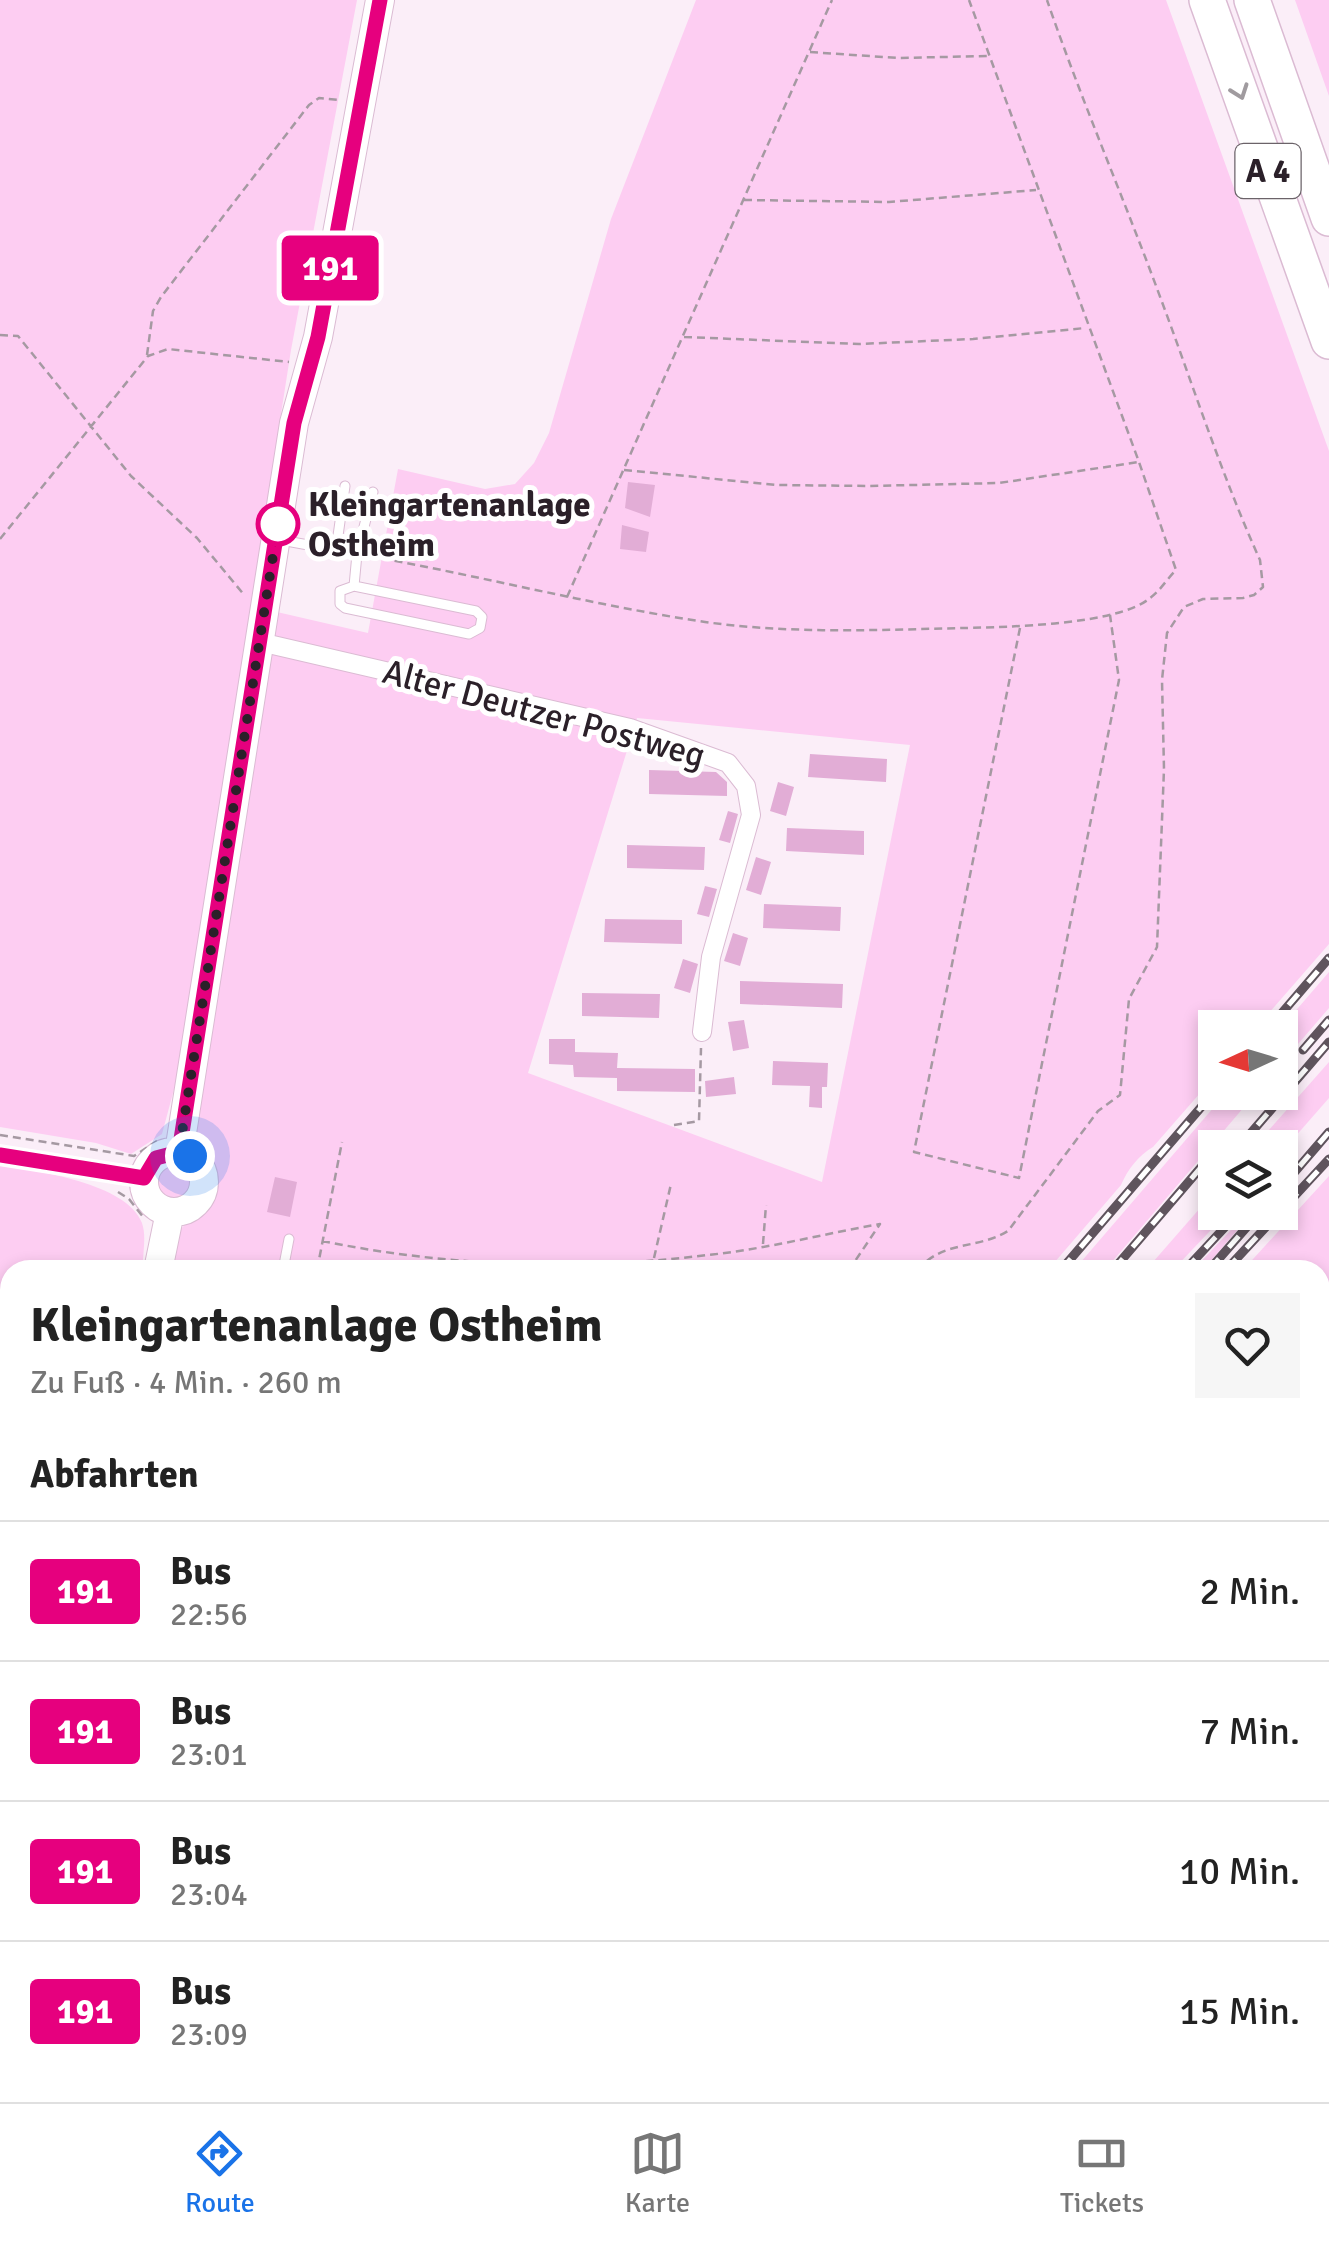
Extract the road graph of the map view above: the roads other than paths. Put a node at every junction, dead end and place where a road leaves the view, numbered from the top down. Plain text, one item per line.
1 (380, 0) edge
2 (1207, 0) edge
3 (1252, 0) edge
4 (1329, 218) edge
5 (1329, 341) edge
6 (345, 486) dead end
7 (373, 492) dead end
8 (276, 539) junction
9 (336, 550) junction
10 (357, 554) junction
11 (354, 586) junction
12 (260, 642) junction
13 (702, 1032) road end
14 (179, 1152) junction
15 (0, 1155) edge
16 (144, 1178) junction
17 (158, 1220) junction
18 (290, 1240) dead end
19 (158, 1260) edge
20 (285, 1260) edge

1 - 8 street
2 -> 5 highway, A 4
3 - 4 highway, A 4
6 - 9 lane
7 - 10 lane
8 - 9 lane
8 - 12 street
9 - 10 lane
10 - 11 lane
11 - 11 lane
12 - 13 street, Alter Deutzer Postweg
12 - 14 street
14 - 16 street
14 - 17 street
15 - 16 street
16 - 17 street
17 - 19 street
18 - 20 lane

